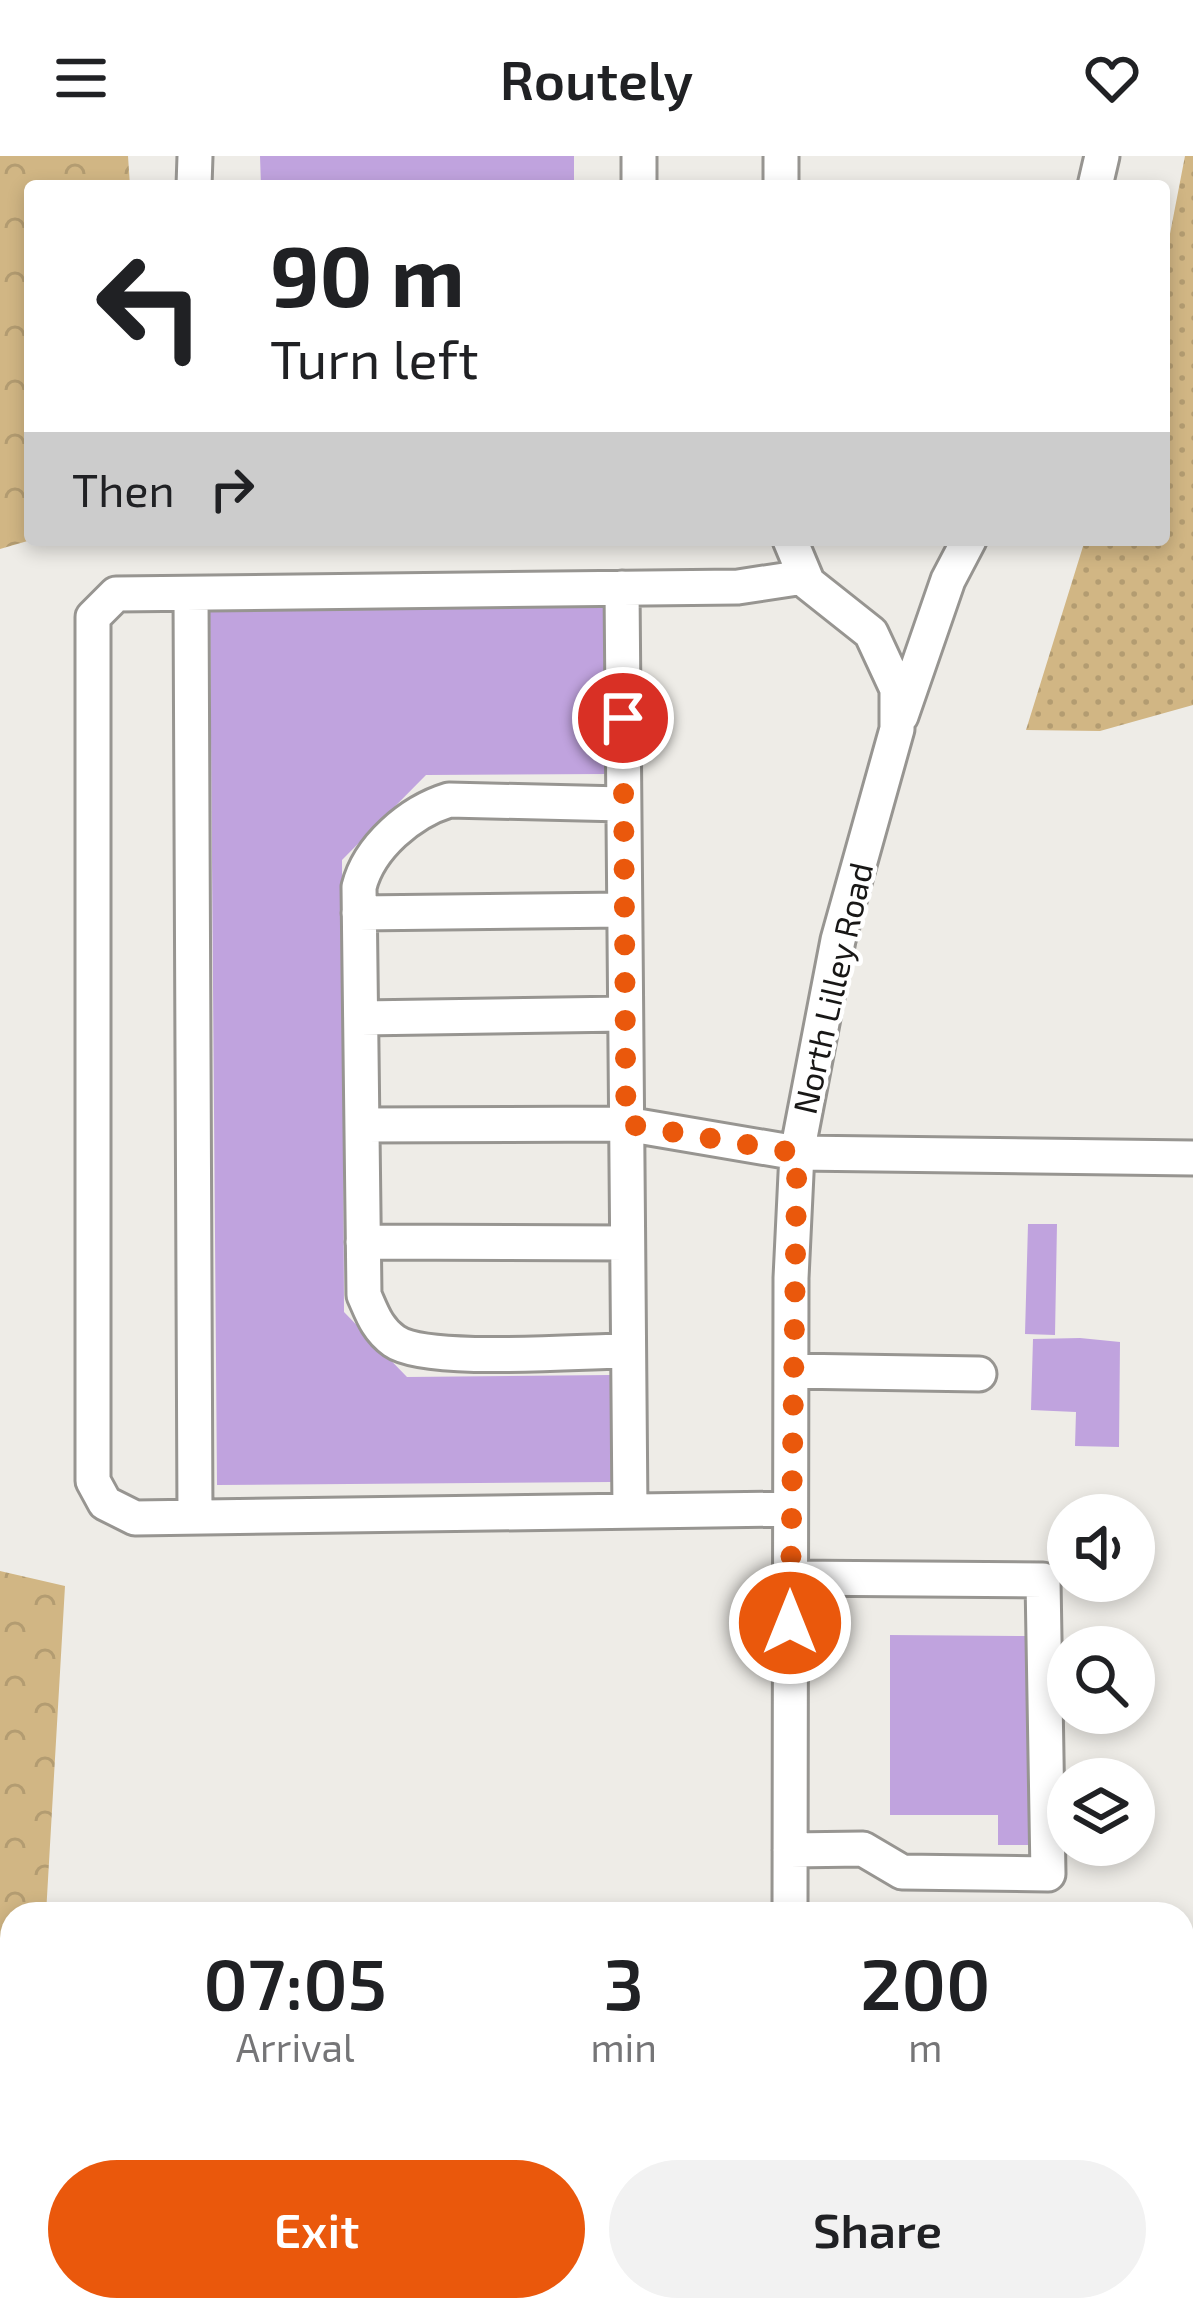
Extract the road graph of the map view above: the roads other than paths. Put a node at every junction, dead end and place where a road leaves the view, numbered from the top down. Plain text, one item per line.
1 (792, 546) edge
2 (966, 546) edge
3 (804, 578) junction
4 (622, 588) junction
5 (191, 594) junction
6 (897, 729) junction
7 (623, 804) junction
8 (624, 910) junction
9 (359, 913) junction
10 (625, 1014) junction
11 (361, 1018) junction
12 (626, 1124) junction
13 (362, 1125) junction
14 (797, 1153) junction
15 (1193, 1158) edge
16 (363, 1242) junction
17 (627, 1243) junction
18 (628, 1351) junction
19 (791, 1371) junction
20 (979, 1374) dead end
21 (790, 1509) junction
22 (630, 1511) junction
23 (195, 1517) junction
24 (790, 1578) junction
25 (790, 1850) junction
26 (790, 1902) edge

1 - 3 street
2 - 6 street
3 - 4 street
3 - 6 street, North Lilley Road
4 - 5 street
4 - 7 street
5 - 23 street
5 - 23 street
6 - 14 street, North Lilley Road
7 - 8 street
7 - 9 street
8 - 9 street
8 - 10 street
9 - 11 street
10 - 11 street
10 - 12 street
11 - 13 street
12 - 13 street
12 - 14 street
12 - 17 street
13 - 16 street
14 - 15 street
14 - 19 street, North Lilley Road
16 - 17 street
16 - 18 street
17 - 18 street
18 - 22 street
19 - 20 street
19 - 21 street, North Lilley Road
21 - 22 street
21 - 24 street, North Lilley Road
22 - 23 street
24 - 25 street, North Lilley Road
24 - 25 street
25 - 26 street, North Lilley Road

